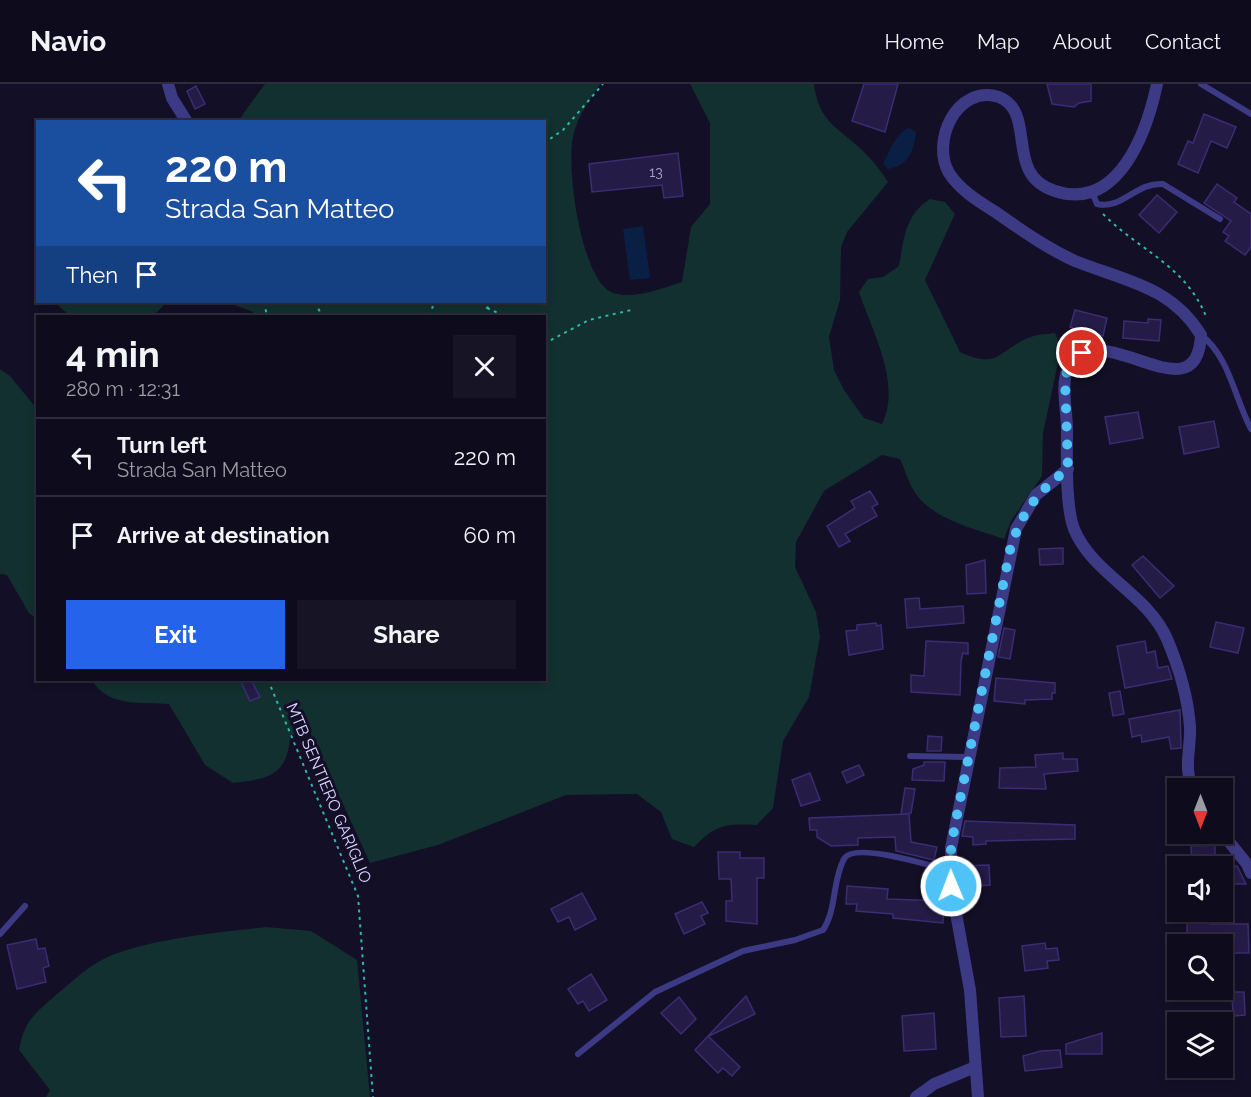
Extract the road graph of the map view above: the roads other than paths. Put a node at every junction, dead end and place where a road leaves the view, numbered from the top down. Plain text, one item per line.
1 (168, 84) edge
2 (1157, 84) edge
3 (1201, 84) edge
4 (1251, 114) edge
5 (186, 120) edge
6 (1094, 198) junction
7 (1220, 219) dead end
8 (1201, 335) junction
9 (1251, 429) edge
10 (1068, 469) junction
11 (910, 756) dead end
12 (968, 758) junction
13 (1190, 778) edge
14 (1231, 844) edge
15 (950, 871) junction
16 (1251, 873) edge
17 (25, 906) dead end
18 (0, 934) edge
19 (578, 1053) dead end
20 (975, 1067) junction
21 (916, 1097) edge
22 (978, 1097) edge

1 - 5 street
2 - 6 street
3 - 4 lane
6 - 7 lane
6 - 8 street
8 - 9 lane
8 - 10 street
10 - 12 street
10 - 13 street
11 - 12 lane
12 - 15 street
14 - 16 street
15 - 19 lane
15 - 20 street
17 - 18 lane
20 - 21 street
20 - 22 street

